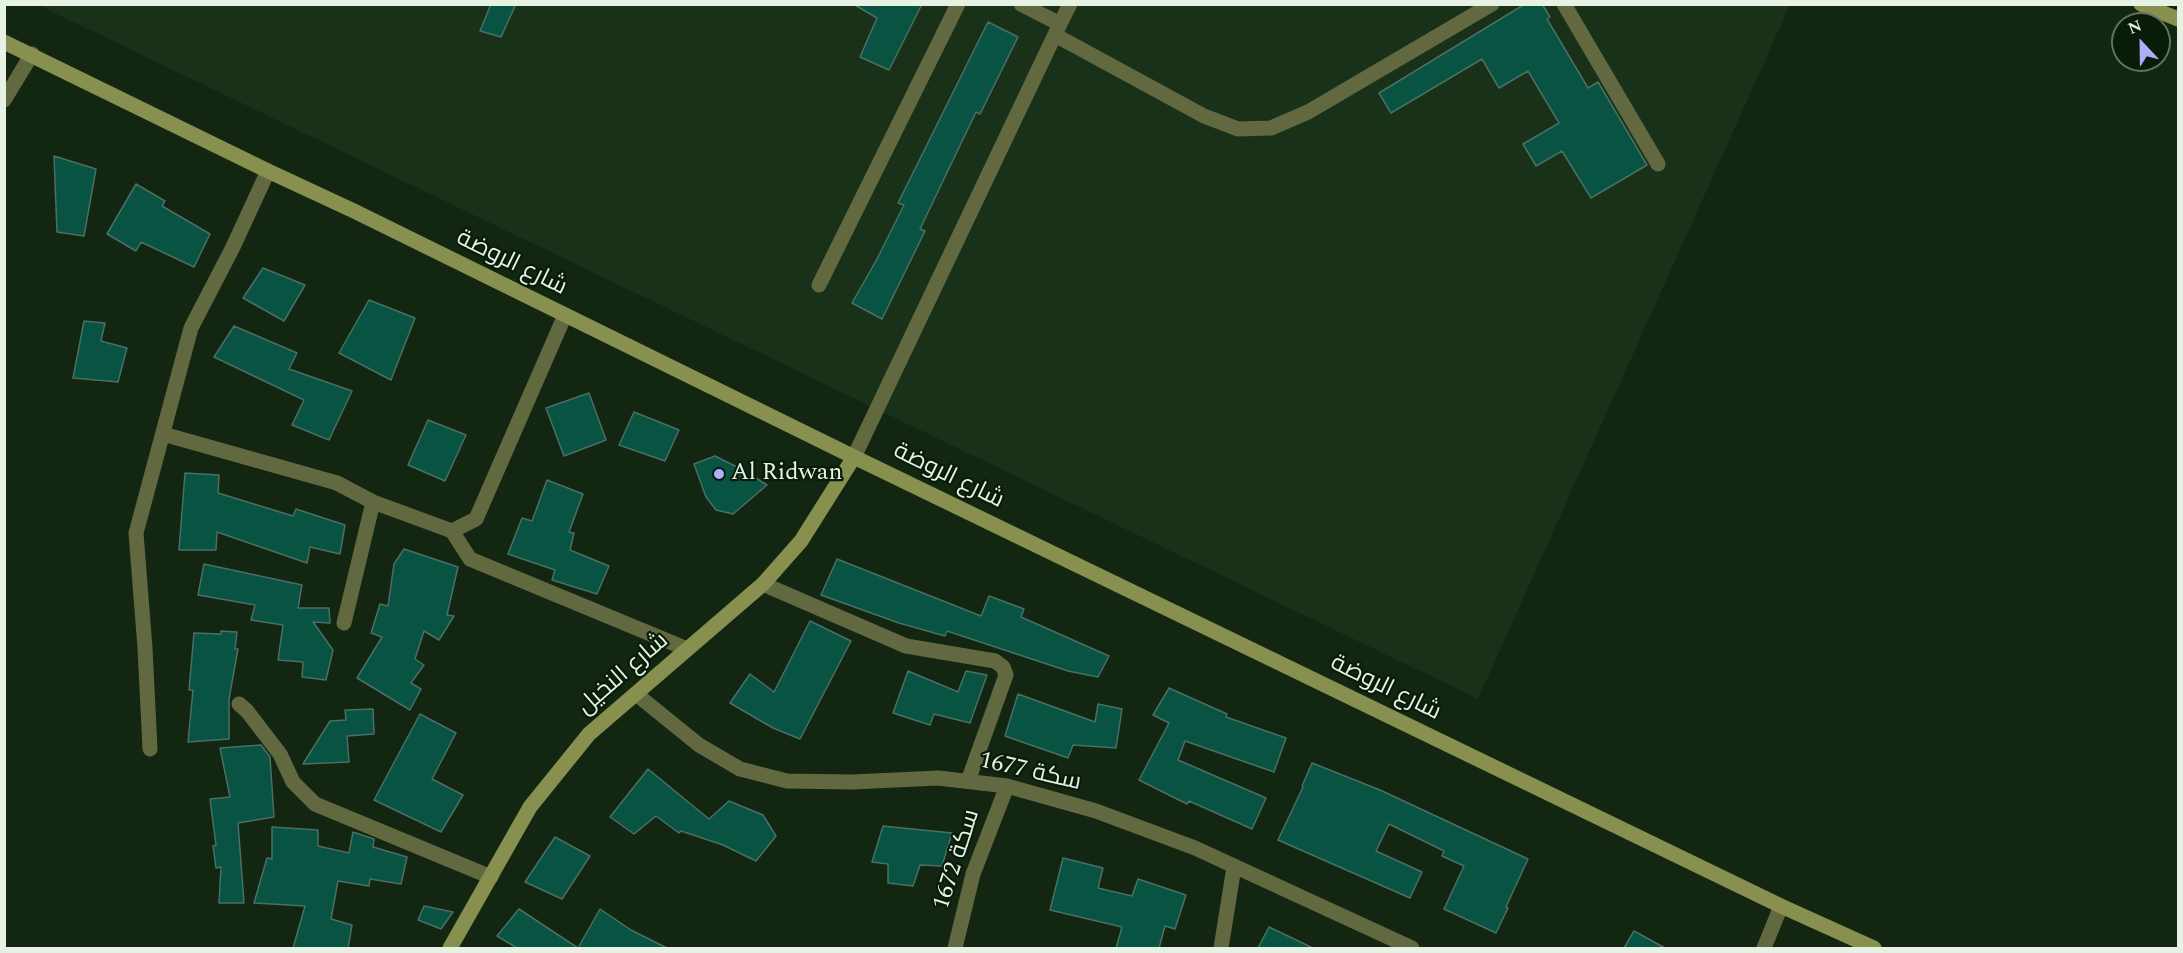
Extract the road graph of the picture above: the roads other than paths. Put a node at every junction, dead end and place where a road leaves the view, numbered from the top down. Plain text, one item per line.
1 (958, 4) edge
2 (1021, 4) edge
3 (1070, 4) edge
4 (1492, 4) edge
5 (1564, 4) edge
6 (2141, 4) edge
7 (2178, 20) edge
8 (1058, 29) junction
9 (4, 42) edge
10 (32, 54) junction
11 (4, 100) edge
12 (1658, 164) dead end
13 (268, 171) junction
14 (819, 285) dead end
15 (565, 315) junction
16 (163, 434) junction
17 (854, 457) junction
18 (373, 502) junction
19 (452, 531) junction
20 (763, 584) junction
21 (344, 623) dead end
22 (687, 650) junction
23 (636, 694) junction
24 (239, 704) dead end
25 (150, 749) dead end
26 (968, 781) junction
27 (1007, 786) junction
28 (1234, 867) junction
29 (491, 877) junction
30 (1781, 906) junction
31 (450, 948) edge
32 (955, 948) edge
33 (1221, 948) edge
34 (1412, 948) edge
35 (1764, 948) edge
36 (1874, 948) edge

1 - 14 street
2 - 8 street
3 - 8 street
4 - 8 street
5 - 12 street
6 - 7 main road
8 - 17 street
9 - 10 main road, شارع الروضة
10 - 11 street
10 - 13 main road, شارع الروضة
13 - 15 main road, شارع الروضة
13 - 16 street
15 - 17 main road, شارع الروضة
15 - 19 street
16 - 18 street
16 - 25 street
17 - 20 main road, شارع النخيل
17 - 30 main road, شارع الروضة
18 - 19 street
18 - 21 street
19 - 22 street
20 - 22 main road, شارع النخيل
20 - 26 street
22 - 23 main road, شارع النخيل
23 - 26 street, سكة 1677
23 - 29 main road, شارع النخيل
24 - 29 street
26 - 27 street, سكة 1677
27 - 28 street, سكة 1677
27 - 32 street, سكة 1672
28 - 33 street
28 - 34 street, سكة 1677
29 - 31 main road, شارع النخيل
30 - 35 street
30 - 36 main road, شارع الروضة

